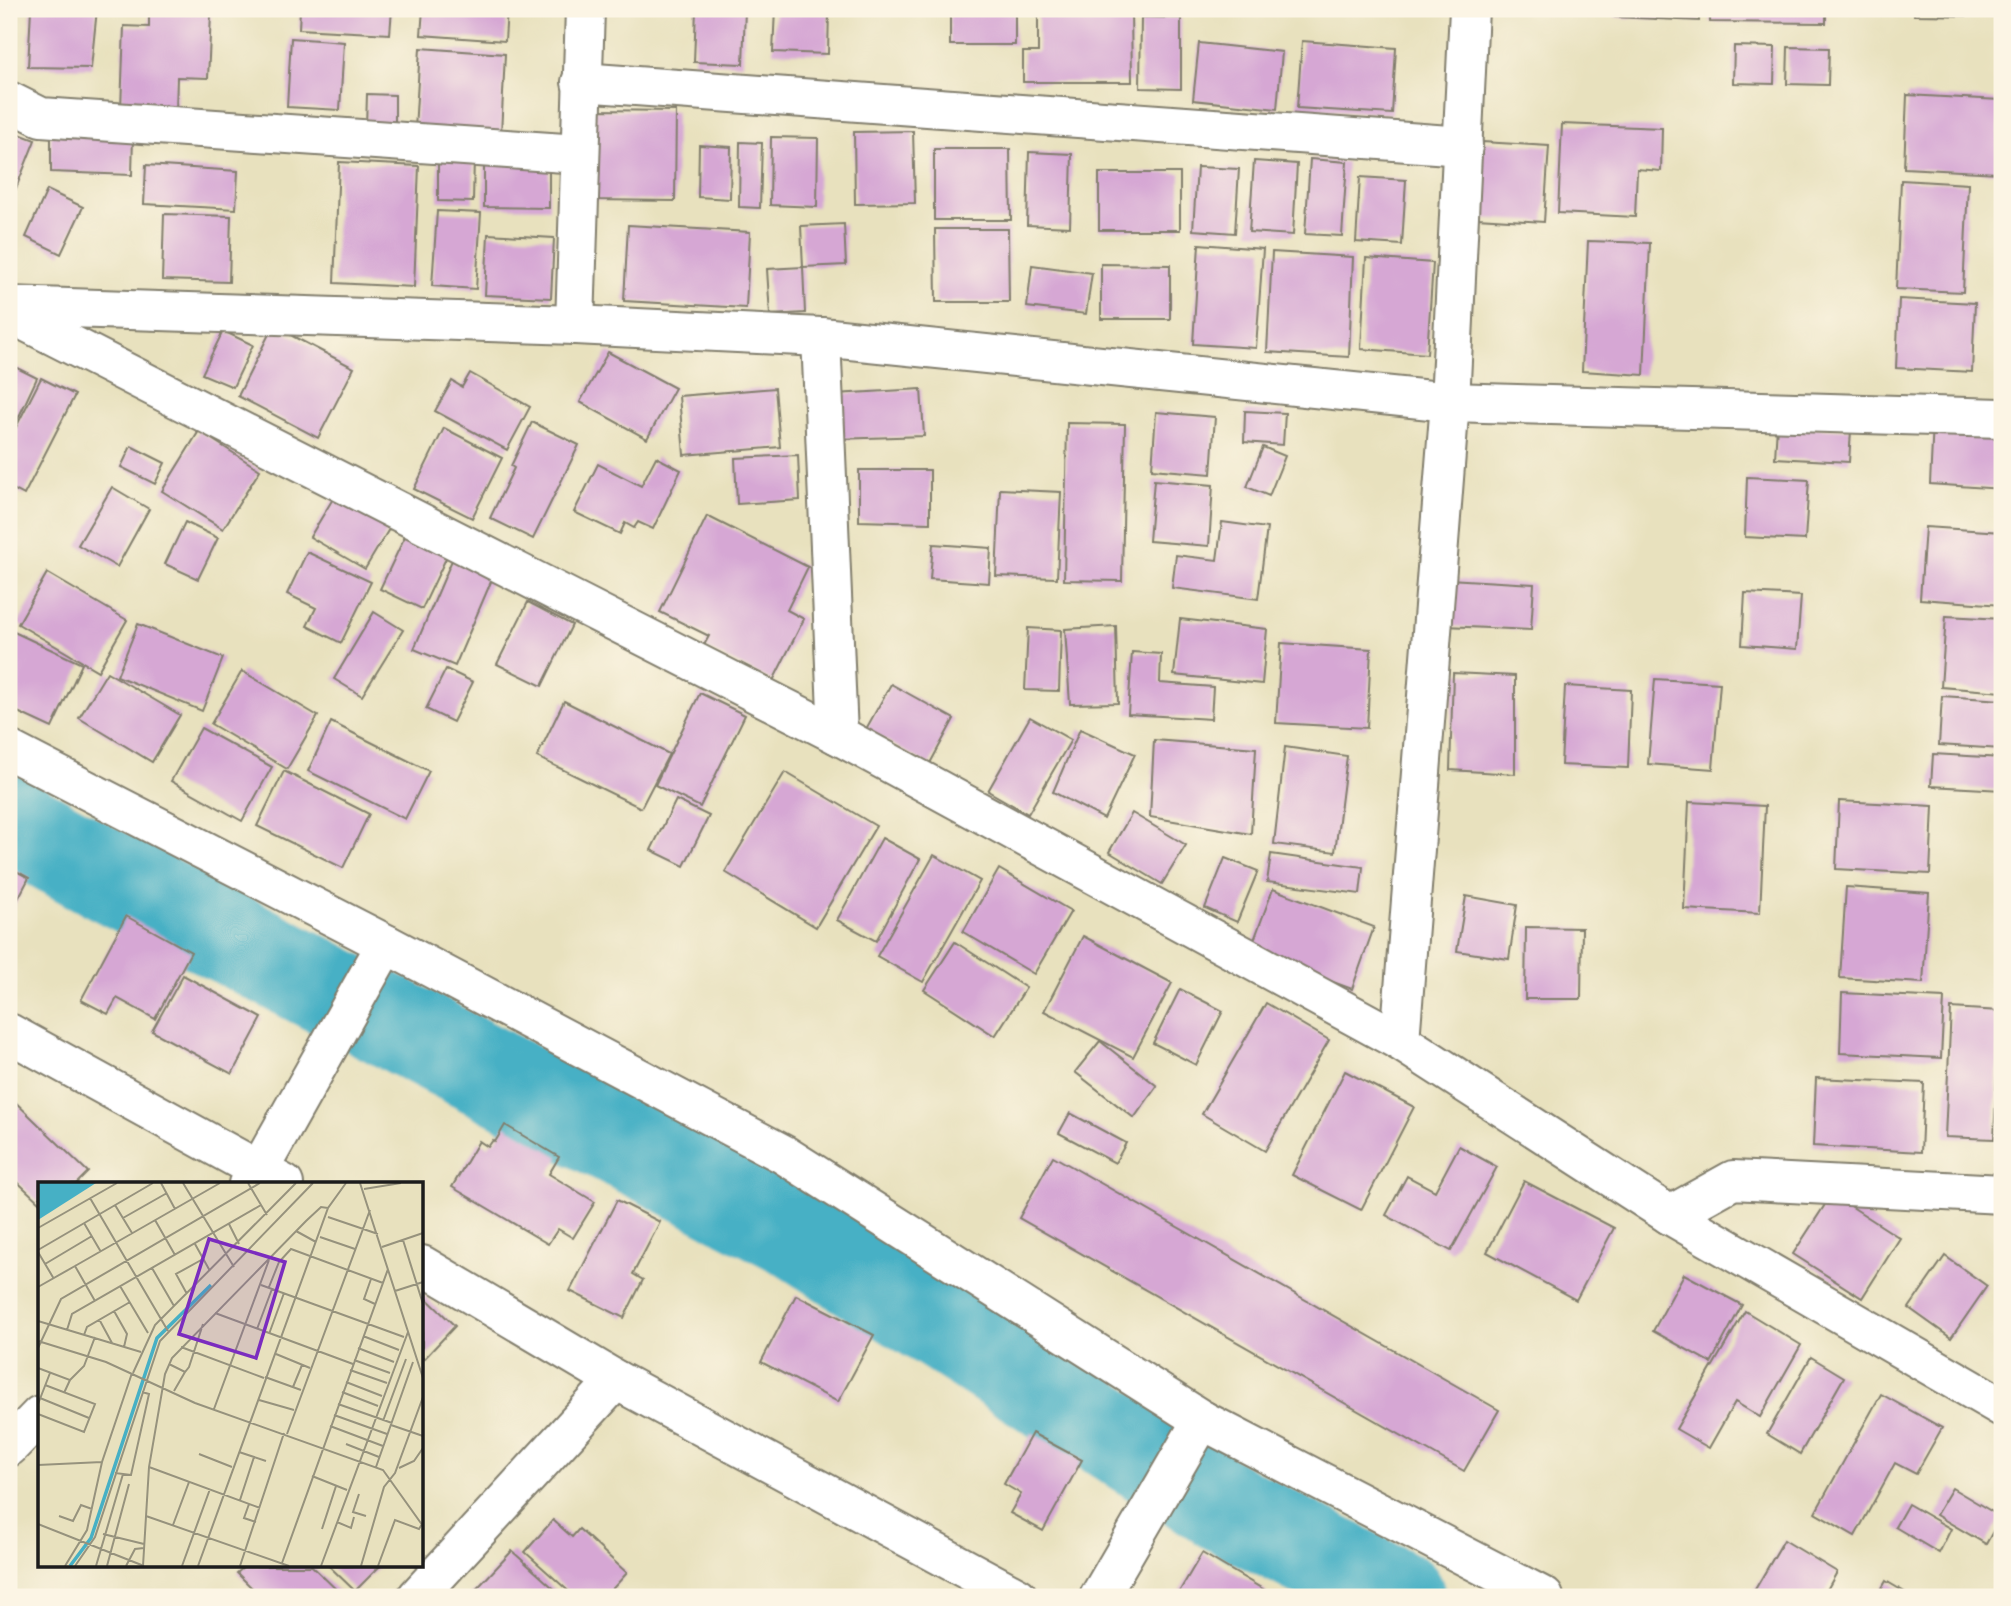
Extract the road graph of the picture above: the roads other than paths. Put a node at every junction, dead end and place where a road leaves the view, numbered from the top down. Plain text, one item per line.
1 (585, 9) edge
2 (1469, 9) edge
3 (582, 82) junction
4 (9, 101) edge
5 (1463, 146) junction
6 (579, 154) junction
7 (9, 306) edge
8 (9, 313) edge
9 (575, 326) junction
10 (821, 337) junction
11 (1450, 402) junction
12 (2002, 418) edge
13 (838, 736) junction
14 (9, 750) edge
15 (386, 944) junction
16 (9, 1033) edge
17 (1400, 1041) junction
18 (264, 1179) edge
19 (2002, 1194) edge
20 (1670, 1215) junction
21 (424, 1266) edge
22 (616, 1380) junction
23 (2002, 1407) edge
24 (38, 1417) edge
25 (1202, 1420) junction
26 (9, 1447) edge
27 (424, 1595) edge
28 (1018, 1597) edge
29 (1099, 1597) edge
30 (1544, 1597) edge

1 - 3 street
2 - 5 street
3 - 5 street
3 - 6 street
4 - 6 street
5 - 11 street
6 - 9 street
7 - 9 street
8 - 13 street
9 - 10 street
10 - 11 street
10 - 13 street
11 - 12 street
11 - 17 street
13 - 17 street
14 - 15 street
15 - 18 street
15 - 25 street
16 - 18 street
17 - 20 street
19 - 20 street
20 - 23 street
21 - 22 street
22 - 27 street
22 - 28 street
24 - 26 street
25 - 29 street
25 - 30 street

